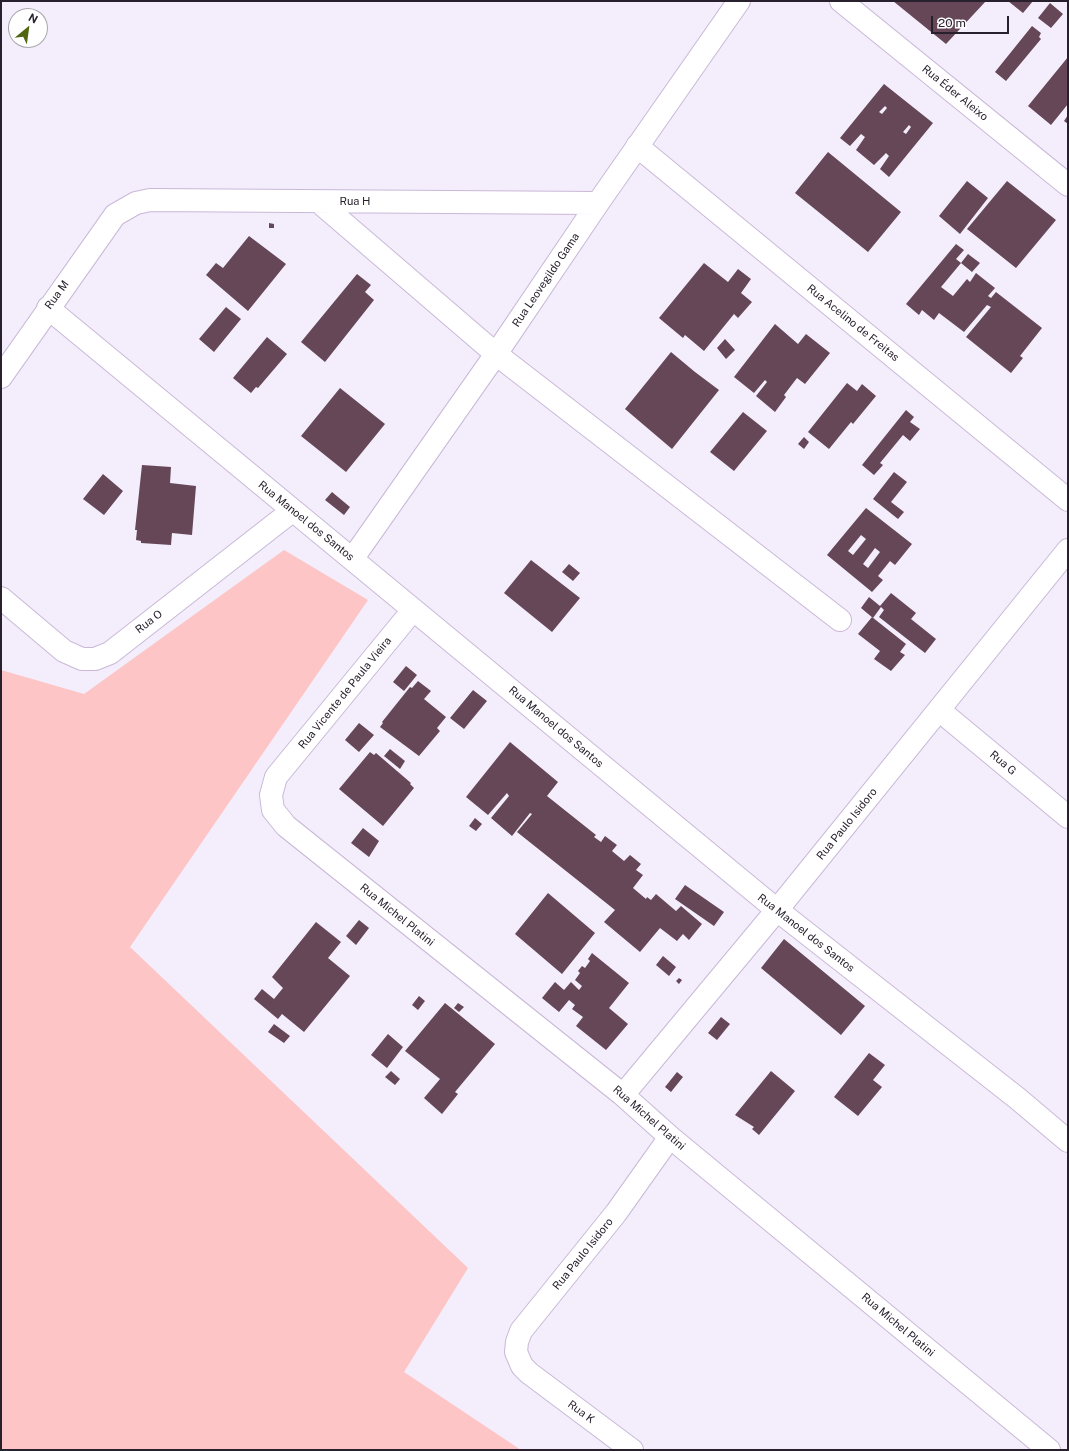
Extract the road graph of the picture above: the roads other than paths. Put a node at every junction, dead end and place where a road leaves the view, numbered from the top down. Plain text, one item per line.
1 (739, 1) edge
2 (842, 1) edge
3 (638, 146) junction
4 (1068, 185) edge
5 (319, 202) junction
6 (598, 203) junction
7 (115, 215) joint
8 (48, 308) junction
9 (496, 354) junction
10 (1, 377) edge
11 (1068, 500) edge
12 (292, 511) junction
13 (1068, 550) edge
14 (353, 558) junction
15 (1, 598) edge
16 (413, 610) junction
17 (840, 620) dead end
18 (939, 710) junction
19 (276, 777) joint
20 (1068, 817) edge
21 (777, 910) junction
22 (623, 1095) junction
23 (670, 1137) junction
24 (1068, 1142) edge
25 (529, 1373) joint
26 (632, 1450) edge
27 (1049, 1450) edge

1 - 3 street, Rua Leovegildo Gama
2 - 4 street, Rua Éder Aleixo
3 - 6 street, Rua Leovegildo Gama
3 - 11 street, Rua Acelino de Freitas
5 - 6 street, Rua H
5 - 7 street, Rua H
5 - 9 street
6 - 9 street, Rua Leovegildo Gama
7 - 8 street, Rua M
8 - 10 street, Rua M
8 - 12 street, Rua Manoel dos Santos
9 - 14 street, Rua Leovegildo Gama
9 - 17 street
12 - 14 street, Rua Manoel dos Santos
12 - 15 street, Rua O
13 - 18 street, Rua Paulo Isidoro
14 - 16 street, Rua Manoel dos Santos
16 - 19 street, Rua Vicente de Paula Vieira
16 - 21 street, Rua Manoel dos Santos
18 - 20 street, Rua G
18 - 21 street, Rua Paulo Isidoro
19 - 22 street, Rua Michel Platini
21 - 22 street, Rua Paulo Isidoro
21 - 24 street, Rua Manoel dos Santos
22 - 23 street, Rua Michel Platini
23 - 25 street, Rua Paulo Isidoro
23 - 27 street, Rua Michel Platini
25 - 26 street, Rua K

